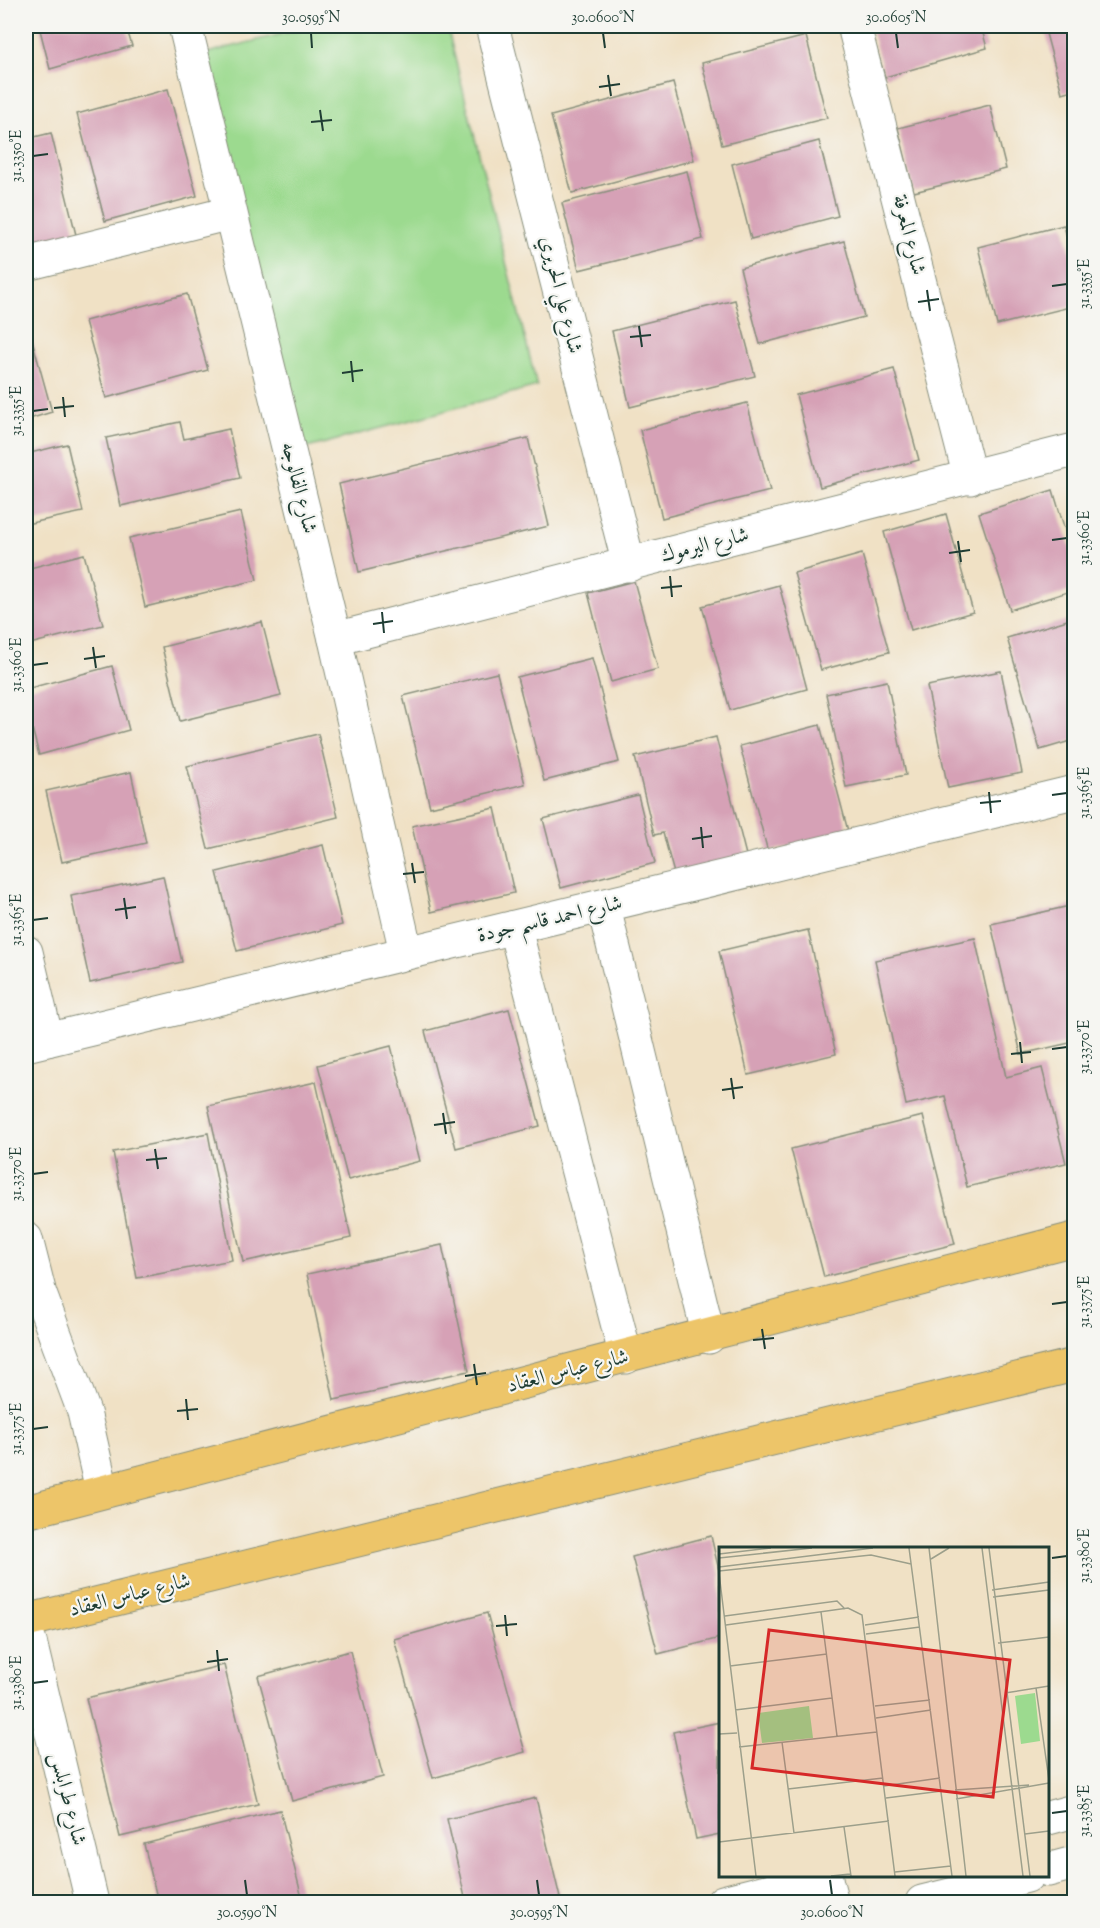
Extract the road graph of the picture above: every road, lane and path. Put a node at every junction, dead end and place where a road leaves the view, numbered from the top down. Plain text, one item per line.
1 (185, 26) edge
2 (492, 26) edge
3 (854, 26) edge
4 (230, 213) junction
5 (26, 264) edge
6 (1074, 450) edge
7 (970, 478) junction
8 (629, 565) junction
9 (335, 639) junction
10 (1074, 792) edge
11 (604, 908) junction
12 (515, 929) junction
13 (26, 952) edge
14 (406, 952) junction
15 (36, 1042) edge
16 (26, 1239) edge
17 (1074, 1239) edge
18 (709, 1337) junction
19 (626, 1357) junction
20 (1074, 1365) edge
21 (102, 1491) junction
22 (26, 1512) edge
23 (26, 1623) edge
24 (1074, 1811) edge
25 (1049, 1817) edge
26 (1074, 1863) edge
27 (1049, 1869) edge
28 (821, 1877) edge
29 (825, 1877) edge
30 (1019, 1877) edge
31 (92, 1902) edge
32 (723, 1902) edge
33 (832, 1902) edge
34 (922, 1902) edge

1 - 4 street, شارع الفالوجه
2 - 8 street, شارع علي الحريري
3 - 7 street, شارع المعرفة
4 - 5 street
4 - 9 street, شارع الفالوجه
6 - 7 street, شارع اليرموك
7 - 8 street, شارع اليرموك
8 - 9 street, شارع اليرموك
9 - 14 street, شارع الفالوجه
10 - 11 street, شارع احمد قاسم جودة
11 - 12 street, شارع احمد قاسم جودة
11 - 18 street
12 - 14 street, شارع احمد قاسم جودة
12 - 19 street
13 - 15 street
14 - 15 street, شارع احمد قاسم جودة
16 - 21 street
17 - 18 main road, شارع عباس العقاد
18 - 19 main road, شارع عباس العقاد
19 - 21 main road, شارع عباس العقاد
20 - 23 main road, شارع عباس العقاد
21 - 22 main road, شارع عباس العقاد
23 - 31 street, شارع طرابلس
24 - 25 street
26 - 27 street
28 - 32 street
29 - 33 street
30 - 34 street

